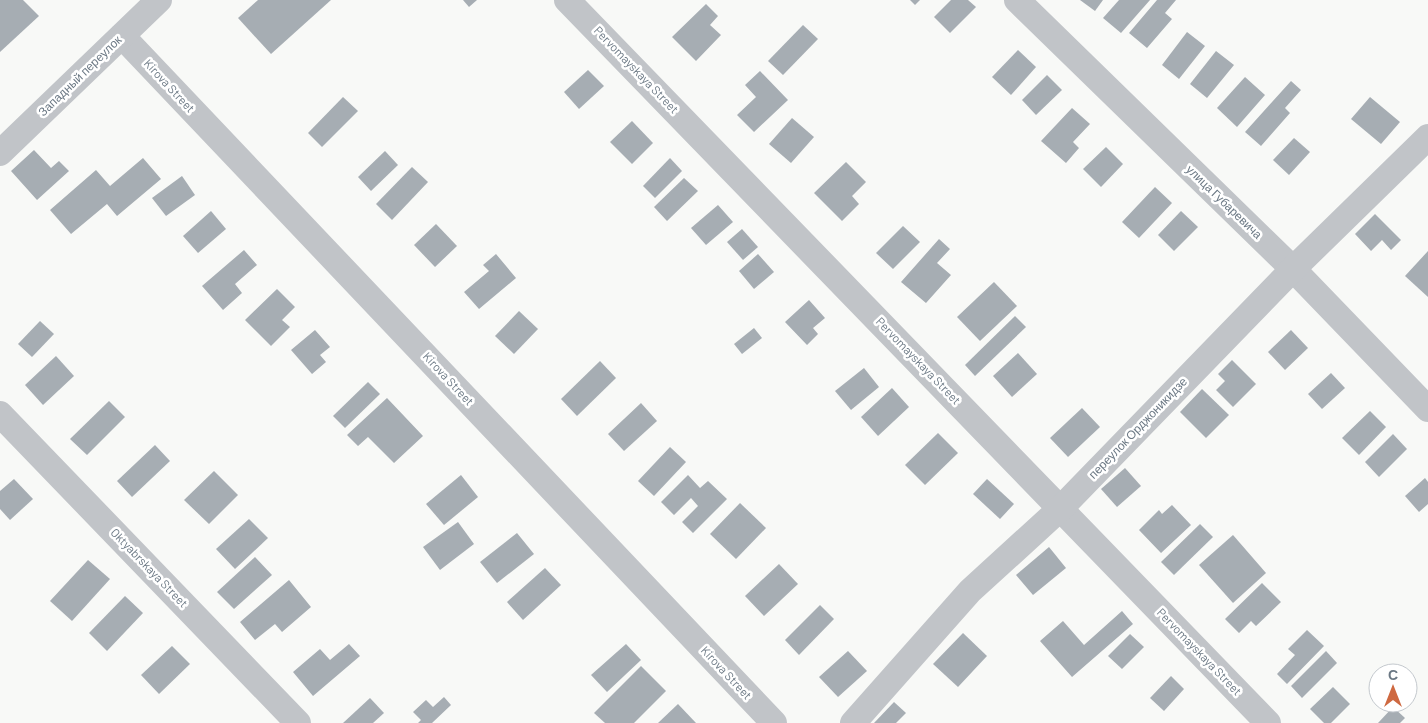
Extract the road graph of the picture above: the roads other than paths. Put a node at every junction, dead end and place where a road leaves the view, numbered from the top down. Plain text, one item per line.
1 (159, 0) edge
2 (567, 0) edge
3 (1017, 0) edge
4 (122, 36) junction
5 (1428, 137) edge
6 (0, 153) edge
7 (1293, 269) junction
8 (1428, 409) edge
9 (0, 414) edge
10 (1061, 508) junction
11 (298, 723) edge
12 (774, 723) edge
13 (854, 723) edge
14 (1268, 723) edge

1 - 4 street, Западный переулок
2 - 10 street, Pervomayskaya Street
3 - 7 street, улица Губаревича
4 - 6 street, Западный переулок
4 - 12 street, Kirova Street
5 - 7 street, переулок Орджоникидзе
7 - 8 street, улица Губаревича
7 - 10 street, переулок Орджоникидзе
9 - 11 street, Oktyabrskaya Street
10 - 13 street, переулок Орджоникидзе
10 - 14 street, Pervomayskaya Street

